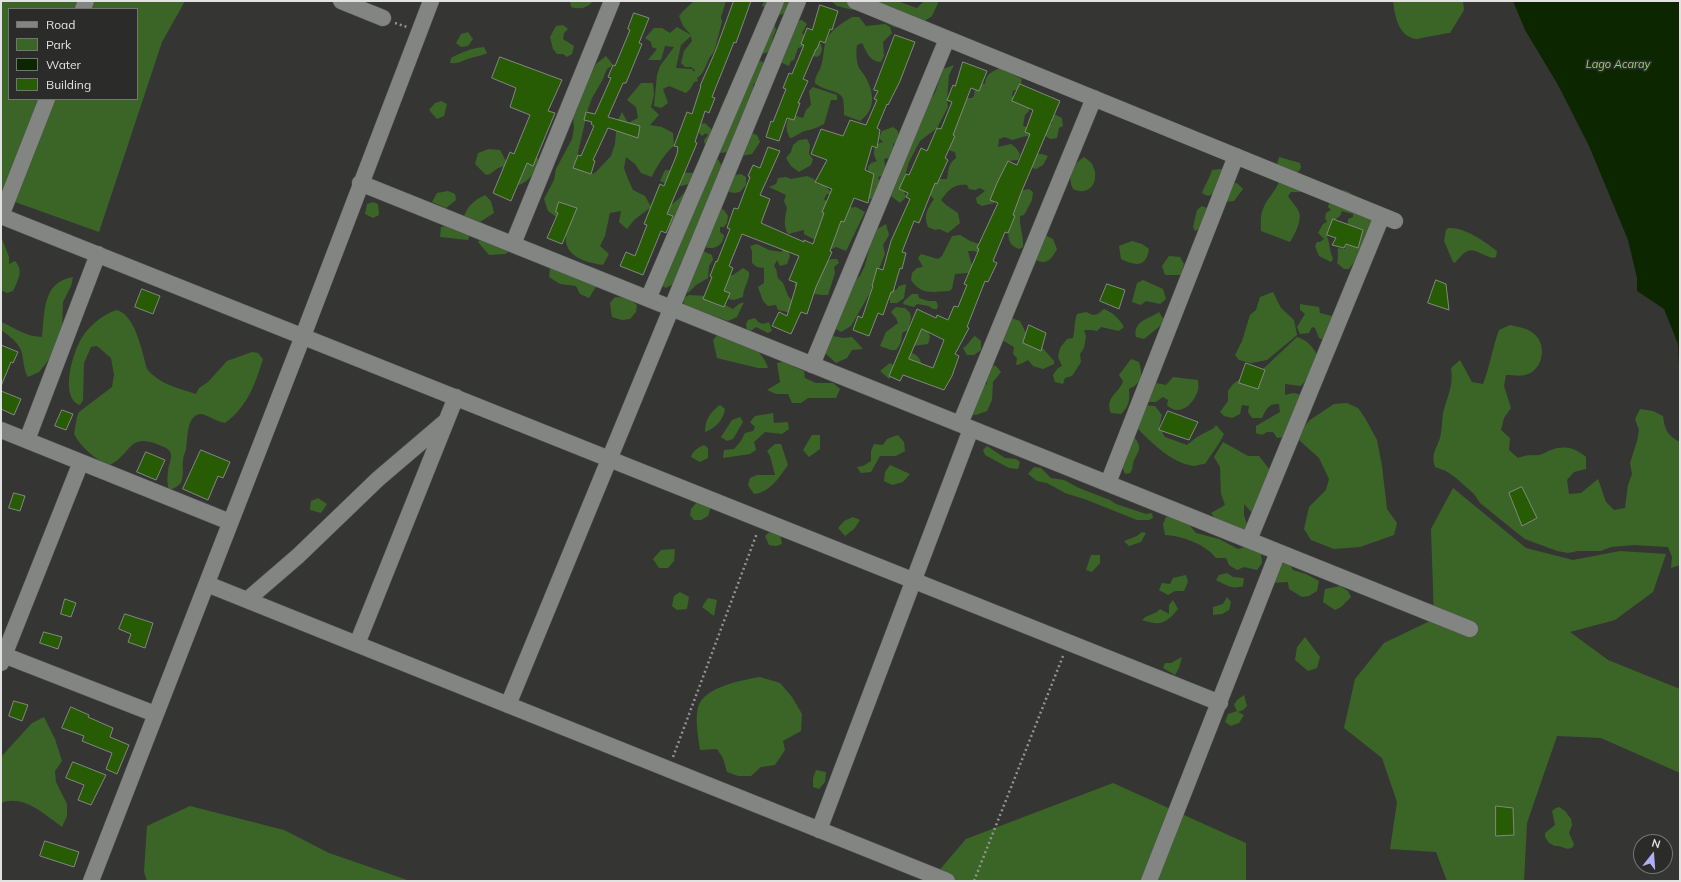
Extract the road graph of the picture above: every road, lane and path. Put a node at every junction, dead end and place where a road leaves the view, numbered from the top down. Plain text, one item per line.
1 (340, 1) edge
2 (431, 1) edge
3 (612, 1) edge
4 (776, 1) edge
5 (798, 1) edge
6 (855, 1) edge
7 (383, 18) joint
8 (418, 32) junction
9 (947, 39) junction
10 (1094, 98) junction
11 (47, 100) edge
12 (1236, 156) junction
13 (360, 183) junction
14 (1, 216) edge
15 (513, 244) junction
16 (98, 254) junction
17 (648, 299) junction
18 (672, 308) junction
19 (303, 336) junction
20 (812, 365) junction
21 (456, 397) junction
22 (446, 421) junction
23 (966, 426) junction
24 (1, 430) edge
25 (27, 440) junction
26 (610, 458) junction
27 (81, 462) junction
28 (1108, 483) junction
29 (762, 519) junction
30 (230, 522) junction
31 (1249, 540) junction
32 (1278, 552) junction
33 (914, 580) junction
34 (207, 584) junction
35 (247, 600) junction
36 (1470, 629) dead end
37 (1068, 642) junction
38 (357, 644) junction
39 (2, 657) edge
40 (1220, 703) junction
41 (508, 705) junction
42 (155, 714) junction
43 (669, 770) junction
44 (819, 830) junction
45 (91, 881) edge
46 (947, 881) edge
47 (974, 881) edge
48 (1149, 881) edge

1 - 7 street
2 - 8 street
3 - 15 street
4 - 17 street
5 - 18 street
6 - 9 street
7 - 8 path
8 - 13 street
9 - 10 street
9 - 20 street
10 - 12 street
10 - 23 street
11 - 14 street
12 - 28 street
12 - 31 street
13 - 15 street
13 - 19 street
14 - 16 street
15 - 17 street
16 - 19 street
16 - 25 street
17 - 18 street
18 - 20 street
18 - 26 street
19 - 21 street
19 - 30 street
20 - 23 street
21 - 22 street
21 - 26 street
22 - 35 street
22 - 38 street
23 - 28 street
23 - 33 street
24 - 25 street
25 - 27 street
26 - 29 street
26 - 41 street
27 - 30 street
27 - 39 street
28 - 31 street
29 - 33 street
29 - 43 path
30 - 34 street
31 - 32 street
32 - 36 street
32 - 40 street
33 - 37 street
33 - 44 street
34 - 35 street
34 - 42 street
35 - 38 street
37 - 40 street
37 - 47 path
38 - 41 street
39 - 42 street
40 - 48 street
41 - 43 street
42 - 45 street
43 - 44 street
44 - 46 street

